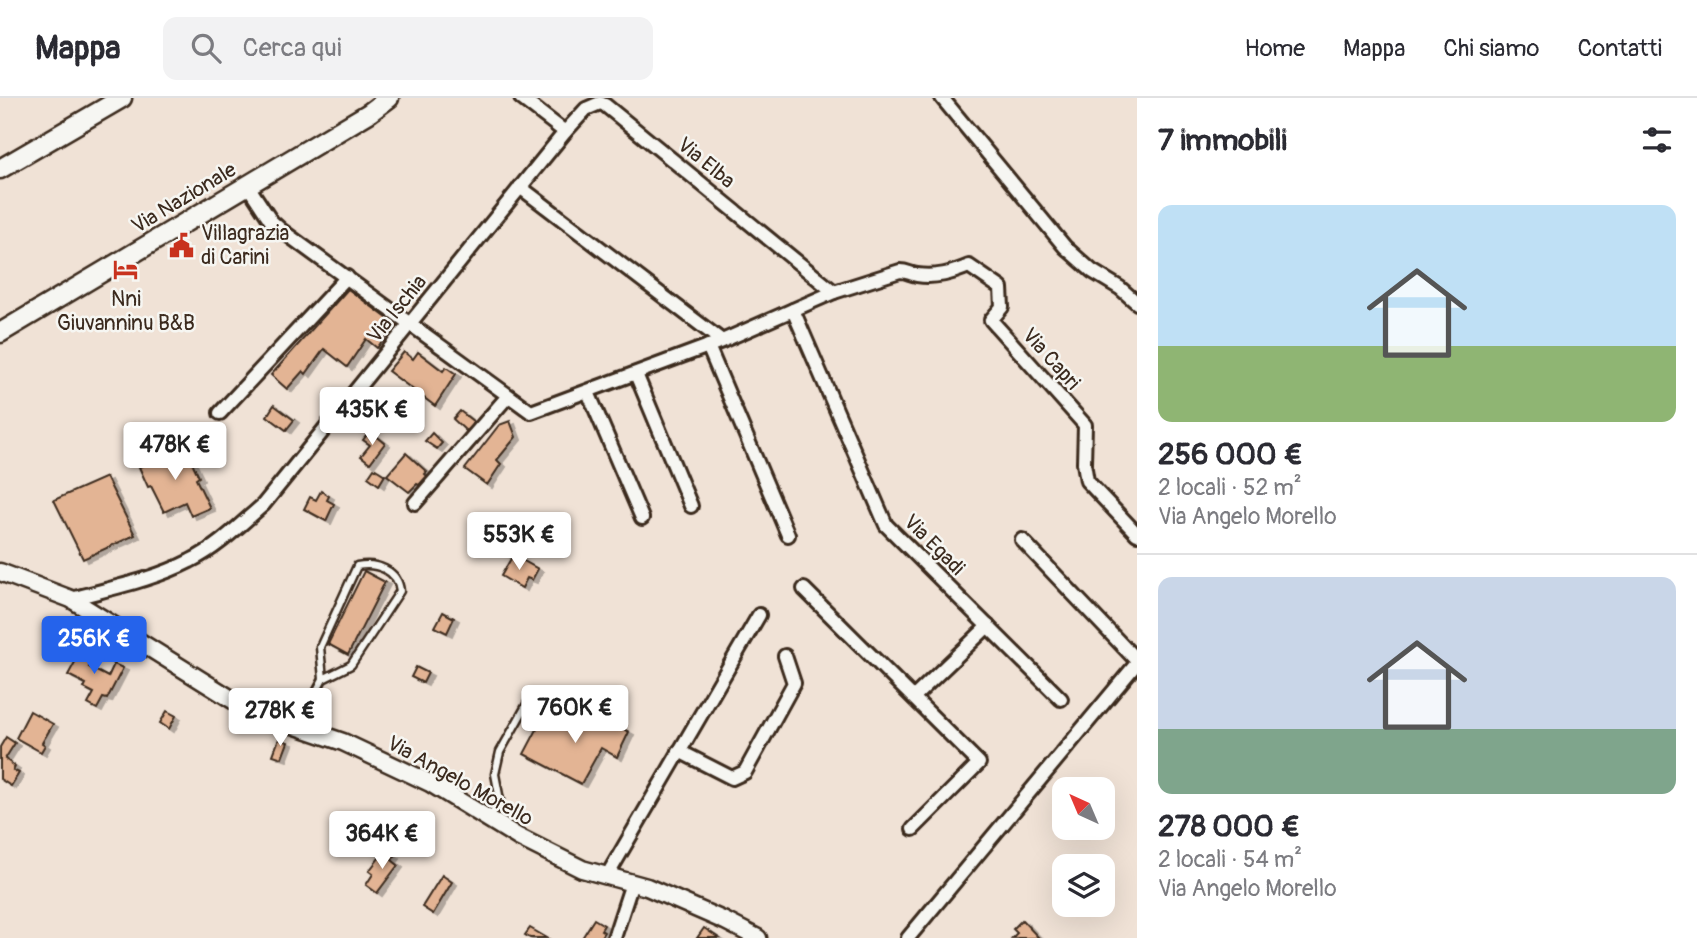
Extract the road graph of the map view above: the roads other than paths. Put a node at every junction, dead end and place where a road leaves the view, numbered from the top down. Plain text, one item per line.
1 (122, 98) edge
2 (389, 98) edge
3 (522, 98) edge
4 (942, 98) edge
5 (565, 132) junction
6 (0, 169) edge
7 (248, 186) junction
8 (520, 187) junction
9 (347, 277) junction
10 (834, 292) junction
11 (1137, 303) edge
12 (793, 310) junction
13 (410, 323) junction
14 (0, 333) edge
15 (722, 341) junction
16 (708, 346) junction
17 (636, 374) junction
18 (588, 392) junction
19 (508, 396) junction
20 (220, 413) dead end
21 (415, 503) dead end
22 (691, 506) dead end
23 (642, 518) dead end
24 (1137, 534) edge
25 (788, 535) dead end
26 (1022, 540) dead end
27 (0, 572) edge
28 (804, 589) dead end
29 (71, 599) junction
30 (759, 615) dead end
31 (988, 626) junction
32 (785, 656) dead end
33 (1137, 662) edge
34 (323, 679) junction
35 (914, 697) junction
36 (1061, 699) dead end
37 (577, 721) dead end
38 (298, 728) junction
39 (679, 751) junction
40 (490, 820) junction
41 (912, 829) dead end
42 (607, 876) junction
43 (632, 883) junction
44 (614, 938) edge
45 (758, 938) edge
46 (908, 938) edge

1 - 6 main road
2 - 7 main road, Via Nazionale
3 - 5 street
4 - 11 street
5 - 8 street, Via Ischia
5 - 10 street, Via Elba
7 - 9 street
7 - 14 main road, Via Nazionale
8 - 13 street, Via Ischia
8 - 15 street
9 - 13 street
9 - 20 street
10 - 12 street
10 - 24 street, Via Capri
12 - 15 street
12 - 31 street, Via Egadi
13 - 19 street
13 - 29 street, Via Ischia
15 - 16 street
16 - 17 street
16 - 25 street
17 - 18 street
17 - 22 street
18 - 19 street
18 - 23 street
19 - 21 street
26 - 33 street
27 - 29 street, Via Angelo Morello
28 - 35 street
29 - 38 street, Via Angelo Morello
30 - 39 street
31 - 35 street
31 - 36 street, Via Egadi
32 - 39 street
33 - 46 street
34 - 34 lane
34 - 38 lane
35 - 41 street
37 - 40 lane
38 - 40 street, Via Angelo Morello
39 - 42 street
40 - 42 street, Via Angelo Morello
42 - 43 street, Via Angelo Morello
43 - 44 street
43 - 45 street, Via Angelo Morello

